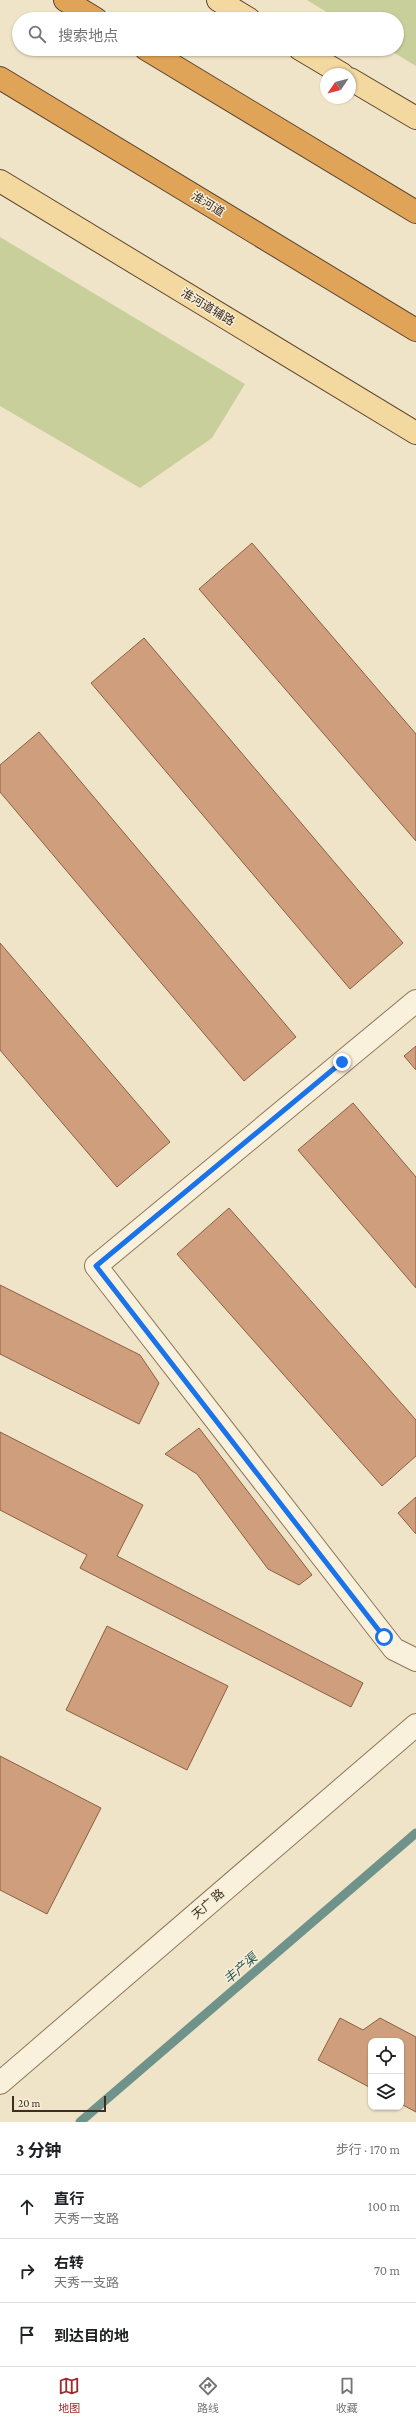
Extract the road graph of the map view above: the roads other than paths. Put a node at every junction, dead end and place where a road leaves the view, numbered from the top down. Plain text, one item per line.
1 (65, 0) edge
2 (218, 0) edge
3 (85, 12) edge
4 (238, 12) edge
5 (158, 56) edge
6 (312, 56) edge
7 (332, 68) edge
8 (0, 78) edge
9 (356, 83) edge
10 (416, 118) edge
11 (0, 181) edge
12 (416, 212) edge
13 (416, 330) edge
14 (416, 433) edge
15 (416, 1001) edge
16 (416, 1660) edge
17 (416, 1724) edge
18 (0, 2083) edge

1 - 3 highway
2 - 4 main road
5 - 12 highway
6 - 7 main road
8 - 13 highway, 淮河道
9 - 10 main road
11 - 14 main road, 淮河道辅路
15 - 16 street
17 - 18 street, 天广 路

